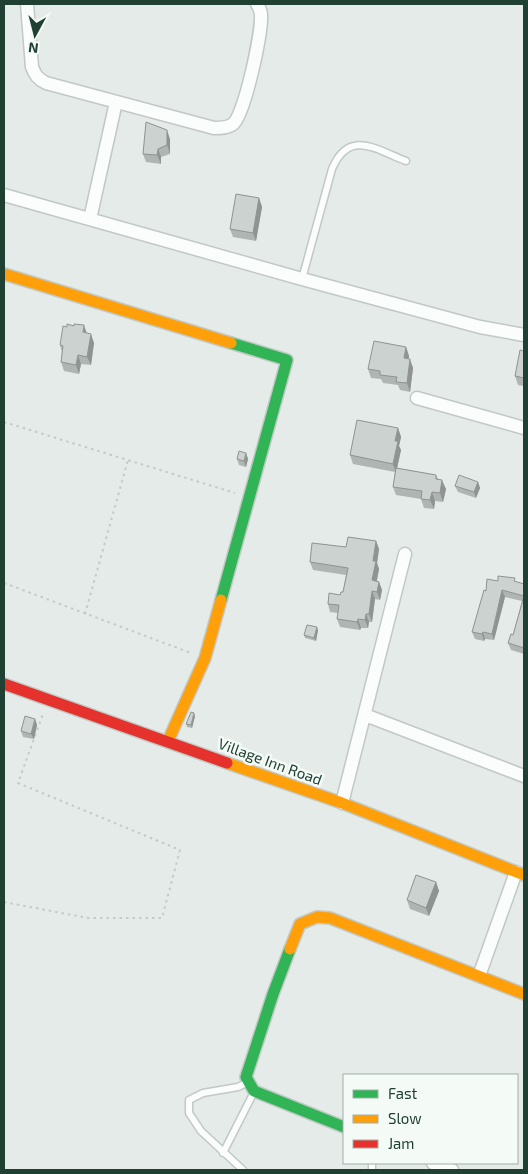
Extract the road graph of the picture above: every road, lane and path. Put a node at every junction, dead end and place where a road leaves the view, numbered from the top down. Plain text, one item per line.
1 (27, 4) edge
2 (257, 4) edge
3 (116, 102) junction
4 (406, 161) dead end
5 (4, 195) edge
6 (90, 220) junction
7 (4, 274) edge
8 (302, 279) junction
9 (524, 335) edge
10 (417, 398) dead end
11 (4, 422) edge
12 (524, 428) edge
13 (128, 460) junction
14 (250, 497) junction
15 (404, 554) dead end
16 (4, 583) edge
17 (85, 614) junction
18 (205, 658) junction
19 (4, 684) edge
20 (48, 700) junction
21 (365, 715) junction
22 (168, 741) junction
23 (524, 776) edge
24 (342, 803) junction
25 (520, 874) edge
26 (4, 902) edge
27 (479, 976) junction
28 (524, 994) edge
29 (251, 1086) junction
30 (343, 1127) edge
31 (224, 1153) junction
32 (436, 1164) edge
33 (242, 1170) edge
34 (452, 1170) edge

1 - 3 street
2 - 3 street
3 - 6 street
4 - 8 lane
5 - 6 street
6 - 8 street
7 - 14 street
8 - 9 street
10 - 12 street
11 - 13 path
13 - 14 path
13 - 17 path
14 - 18 street
15 - 21 street
16 - 17 path
17 - 18 path
18 - 22 street
19 - 20 street, Village Inn Road
20 - 22 street, Village Inn Road
20 - 26 path
21 - 23 street
21 - 24 street
22 - 24 street, Village Inn Road
24 - 25 street, Village Inn Road
25 - 27 street
27 - 28 street
27 - 29 street
29 - 30 street
29 - 31 lane
29 - 31 lane
31 - 33 lane
32 - 34 street

